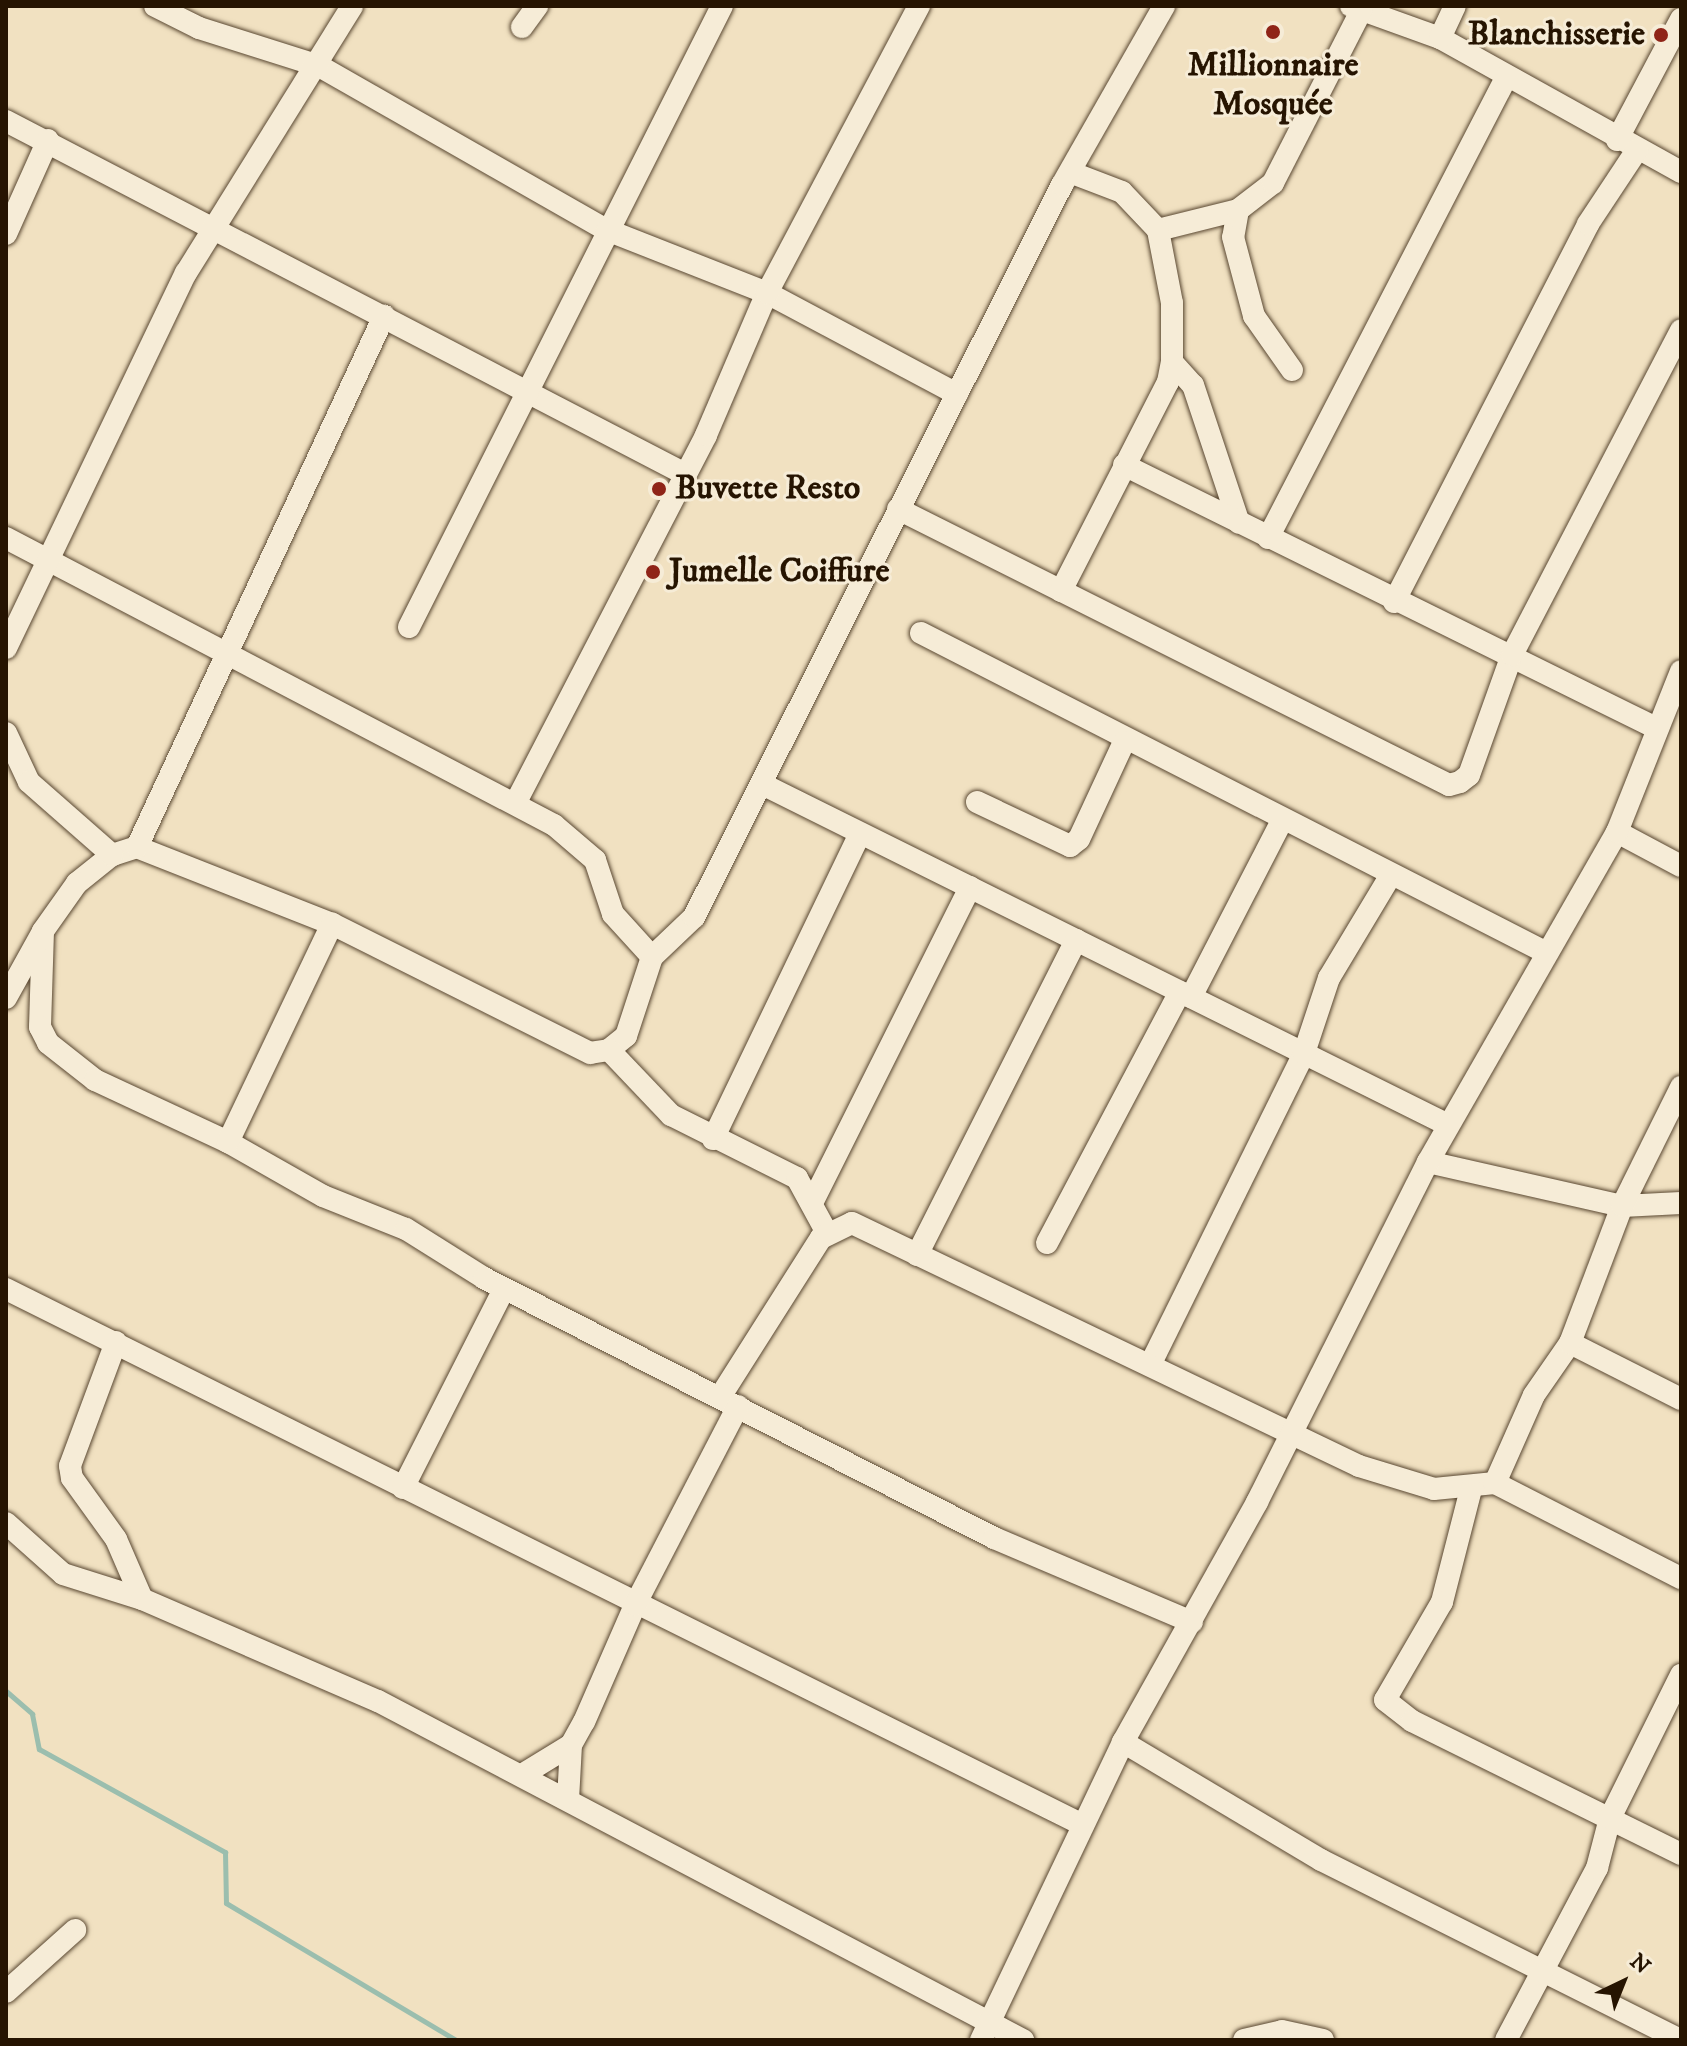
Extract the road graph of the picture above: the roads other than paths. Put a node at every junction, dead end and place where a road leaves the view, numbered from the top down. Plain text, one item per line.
1 (155, 6) edge
2 (352, 6) edge
3 (537, 6) edge
4 (722, 6) edge
5 (919, 6) edge
6 (1164, 6) edge
7 (1455, 6) edge
8 (1356, 8) edge
9 (1681, 19) edge
10 (522, 27) dead end
11 (1440, 38) junction
12 (319, 66) junction
13 (1507, 76) junction
14 (6, 121) edge
15 (48, 140) junction
16 (1627, 145) junction
17 (1070, 172) junction
18 (1681, 172) edge
19 (1238, 210) junction
20 (607, 230) junction
21 (1158, 230) junction
22 (214, 232) junction
23 (6, 234) edge
24 (767, 293) junction
25 (384, 316) junction
26 (1681, 330) edge
27 (1172, 362) junction
28 (1292, 370) dead end
29 (529, 394) junction
30 (957, 394) junction
31 (1124, 465) junction
32 (685, 474) junction
33 (898, 509) junction
34 (1239, 523) junction
35 (6, 538) edge
36 (1268, 538) junction
37 (47, 558) junction
38 (1061, 591) junction
39 (1394, 602) junction
40 (409, 627) dead end
41 (921, 633) dead end
42 (6, 648) edge
43 (229, 650) junction
44 (1512, 655) junction
45 (1681, 671) edge
46 (1656, 728) junction
47 (6, 733) edge
48 (1124, 742) junction
49 (762, 784) junction
50 (516, 802) junction
51 (977, 802) dead end
52 (1282, 821) junction
53 (1617, 832) junction
54 (860, 833) junction
55 (137, 847) junction
56 (112, 855) junction
57 (1681, 866) edge
58 (1391, 875) junction
59 (970, 887) junction
60 (332, 924) junction
61 (43, 931) junction
62 (1076, 940) junction
63 (1547, 953) junction
64 (652, 957) junction
65 (1186, 995) junction
66 (6, 998) edge
67 (609, 1050) junction
68 (1304, 1053) junction
69 (1681, 1087) edge
70 (1448, 1125) junction
71 (713, 1139) junction
72 (228, 1142) junction
73 (1428, 1162) junction
74 (813, 1201) junction
75 (1622, 1206) junction
76 (1677, 1206) edge
77 (827, 1233) junction
78 (1047, 1243) dead end
79 (917, 1255) junction
80 (6, 1289) edge
81 (504, 1289) junction
82 (116, 1342) junction
83 (1570, 1343) junction
84 (1150, 1365) junction
85 (1681, 1399) edge
86 (729, 1401) junction
87 (1290, 1431) junction
88 (1495, 1483) junction
89 (403, 1488) junction
90 (1471, 1489) junction
91 (6, 1523) edge
92 (1681, 1578) edge
93 (142, 1599) junction
94 (635, 1605) junction
95 (1192, 1622) junction
96 (1681, 1675) edge
97 (1123, 1742) junction
98 (571, 1745) junction
99 (522, 1775) junction
100 (568, 1800) junction
101 (1610, 1818) junction
102 (1083, 1825) junction
103 (1681, 1854) edge
104 (75, 1930) dead end
105 (1542, 1970) junction
106 (6, 1992) edge
107 (986, 2030) edge
108 (1023, 2040) edge
109 (1244, 2040) edge
110 (1323, 2040) edge
111 (1506, 2040) edge
112 (1681, 2040) edge

1 - 12 street
2 - 12 street
3 - 10 street
4 - 20 street
5 - 24 street
6 - 17 street
7 - 11 street
8 - 11 street
8 - 19 street
9 - 16 street
11 - 13 street
12 - 20 street
12 - 22 street
13 - 16 street
13 - 36 street
14 - 15 street
15 - 22 street
15 - 23 street
16 - 18 street
16 - 39 street
17 - 21 street
17 - 30 street
19 - 21 street
19 - 28 street
20 - 24 street
20 - 29 street
21 - 27 street
22 - 25 street
22 - 37 street
24 - 30 street
24 - 32 street
25 - 29 street
25 - 43 street
26 - 44 street
27 - 31 street
27 - 34 street
29 - 32 street
29 - 40 street
30 - 33 street
31 - 34 street
31 - 38 street
32 - 50 street
33 - 38 street
33 - 49 street
34 - 36 street
35 - 37 street
36 - 39 street
37 - 42 street
37 - 43 street
38 - 44 street
39 - 44 street
41 - 48 street
43 - 50 street
43 - 55 street
44 - 46 street
45 - 46 street
46 - 53 street
47 - 56 street
48 - 51 street
48 - 52 street
49 - 54 street
49 - 64 street
50 - 64 street
52 - 58 street
52 - 65 street
53 - 57 street
53 - 63 street
54 - 59 street
54 - 71 street
55 - 56 street
55 - 60 street
56 - 61 street
58 - 63 street
58 - 68 street
59 - 62 street
59 - 74 street
60 - 67 street
60 - 72 street
61 - 66 street
61 - 72 street
62 - 65 street
62 - 79 street
63 - 70 street
64 - 67 street
65 - 68 street
65 - 78 street
67 - 71 street
68 - 70 street
68 - 84 street
69 - 75 street
70 - 73 street
71 - 74 street
72 - 81 street
73 - 75 street
73 - 87 street
74 - 77 street
75 - 76 street
75 - 83 street
77 - 79 street
77 - 86 street
79 - 84 street
80 - 82 street
81 - 86 street
81 - 89 street
82 - 89 street
82 - 93 street
83 - 85 street
83 - 88 street
84 - 87 street
86 - 94 street
86 - 95 street
87 - 90 street
87 - 95 street
88 - 90 street
88 - 92 street
89 - 94 street
90 - 101 street
91 - 93 street
93 - 99 street
94 - 98 street
94 - 102 street
95 - 97 street
96 - 101 street
97 - 102 street
97 - 105 street
98 - 99 street
98 - 100 street
99 - 100 street
100 - 107 street
101 - 103 street
101 - 105 street
102 - 107 street
104 - 106 street
105 - 111 street
105 - 112 street
107 - 108 street
109 - 110 street

